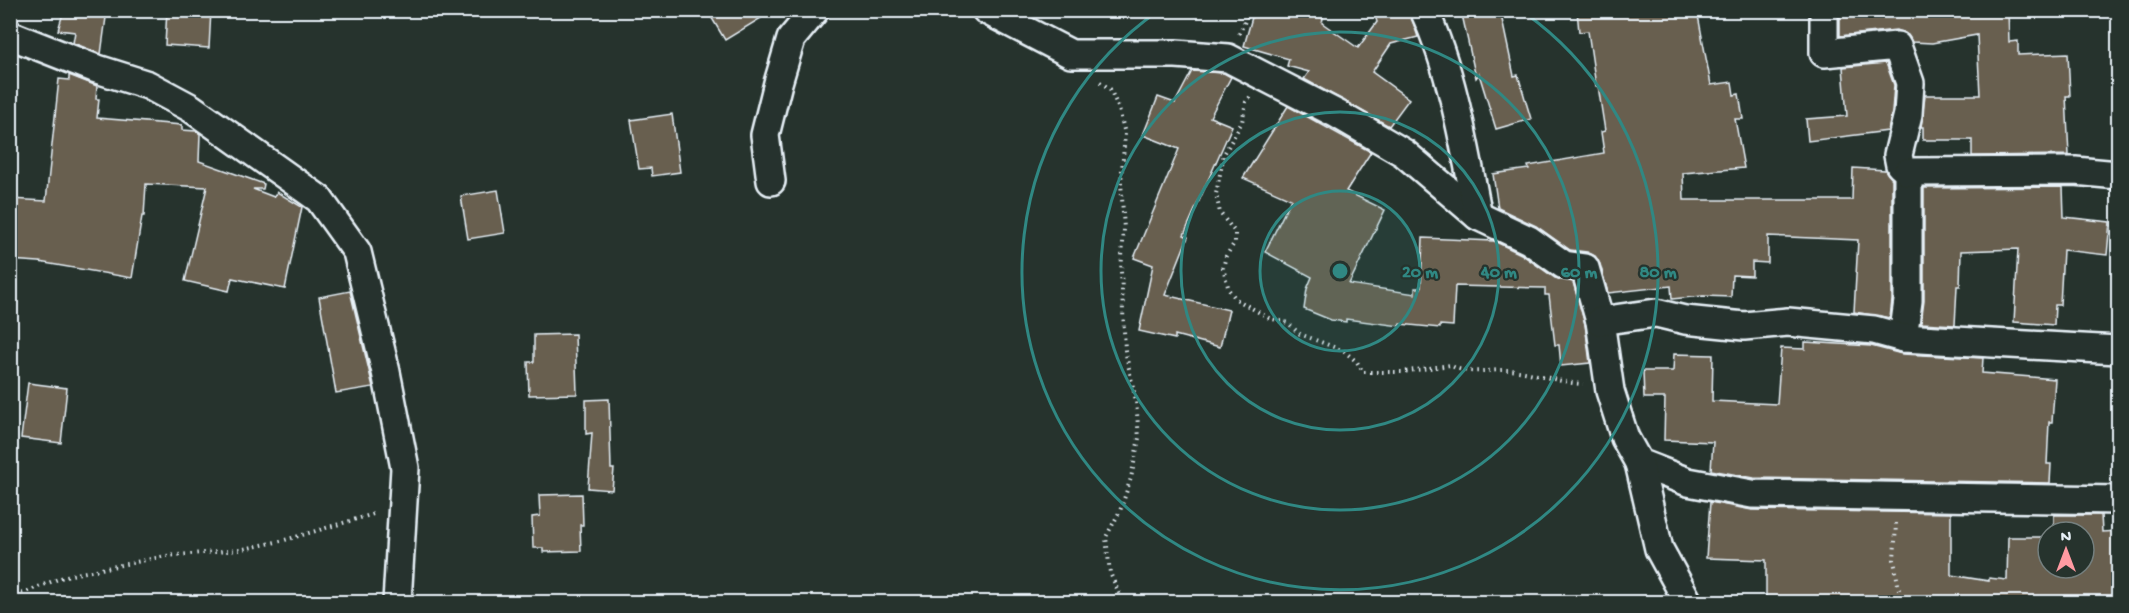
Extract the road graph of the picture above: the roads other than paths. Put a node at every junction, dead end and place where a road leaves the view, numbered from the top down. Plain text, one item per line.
1 (815, 10) edge
2 (986, 10) edge
3 (1424, 10) edge
4 (1824, 10) edge
5 (10, 35) edge
6 (1908, 172) junction
7 (2118, 175) edge
8 (771, 181) dead end
9 (1478, 216) junction
10 (1600, 321) junction
11 (1903, 338) junction
12 (2118, 350) edge
13 (1639, 463) junction
14 (2118, 500) edge
15 (398, 603) edge
16 (1688, 603) edge

1 - 8 street
2 - 9 street
3 - 9 street
4 - 6 street
5 - 15 street
6 - 7 street
6 - 11 street
9 - 10 street
10 - 11 street
10 - 13 street
11 - 12 street
13 - 14 street
13 - 16 street

